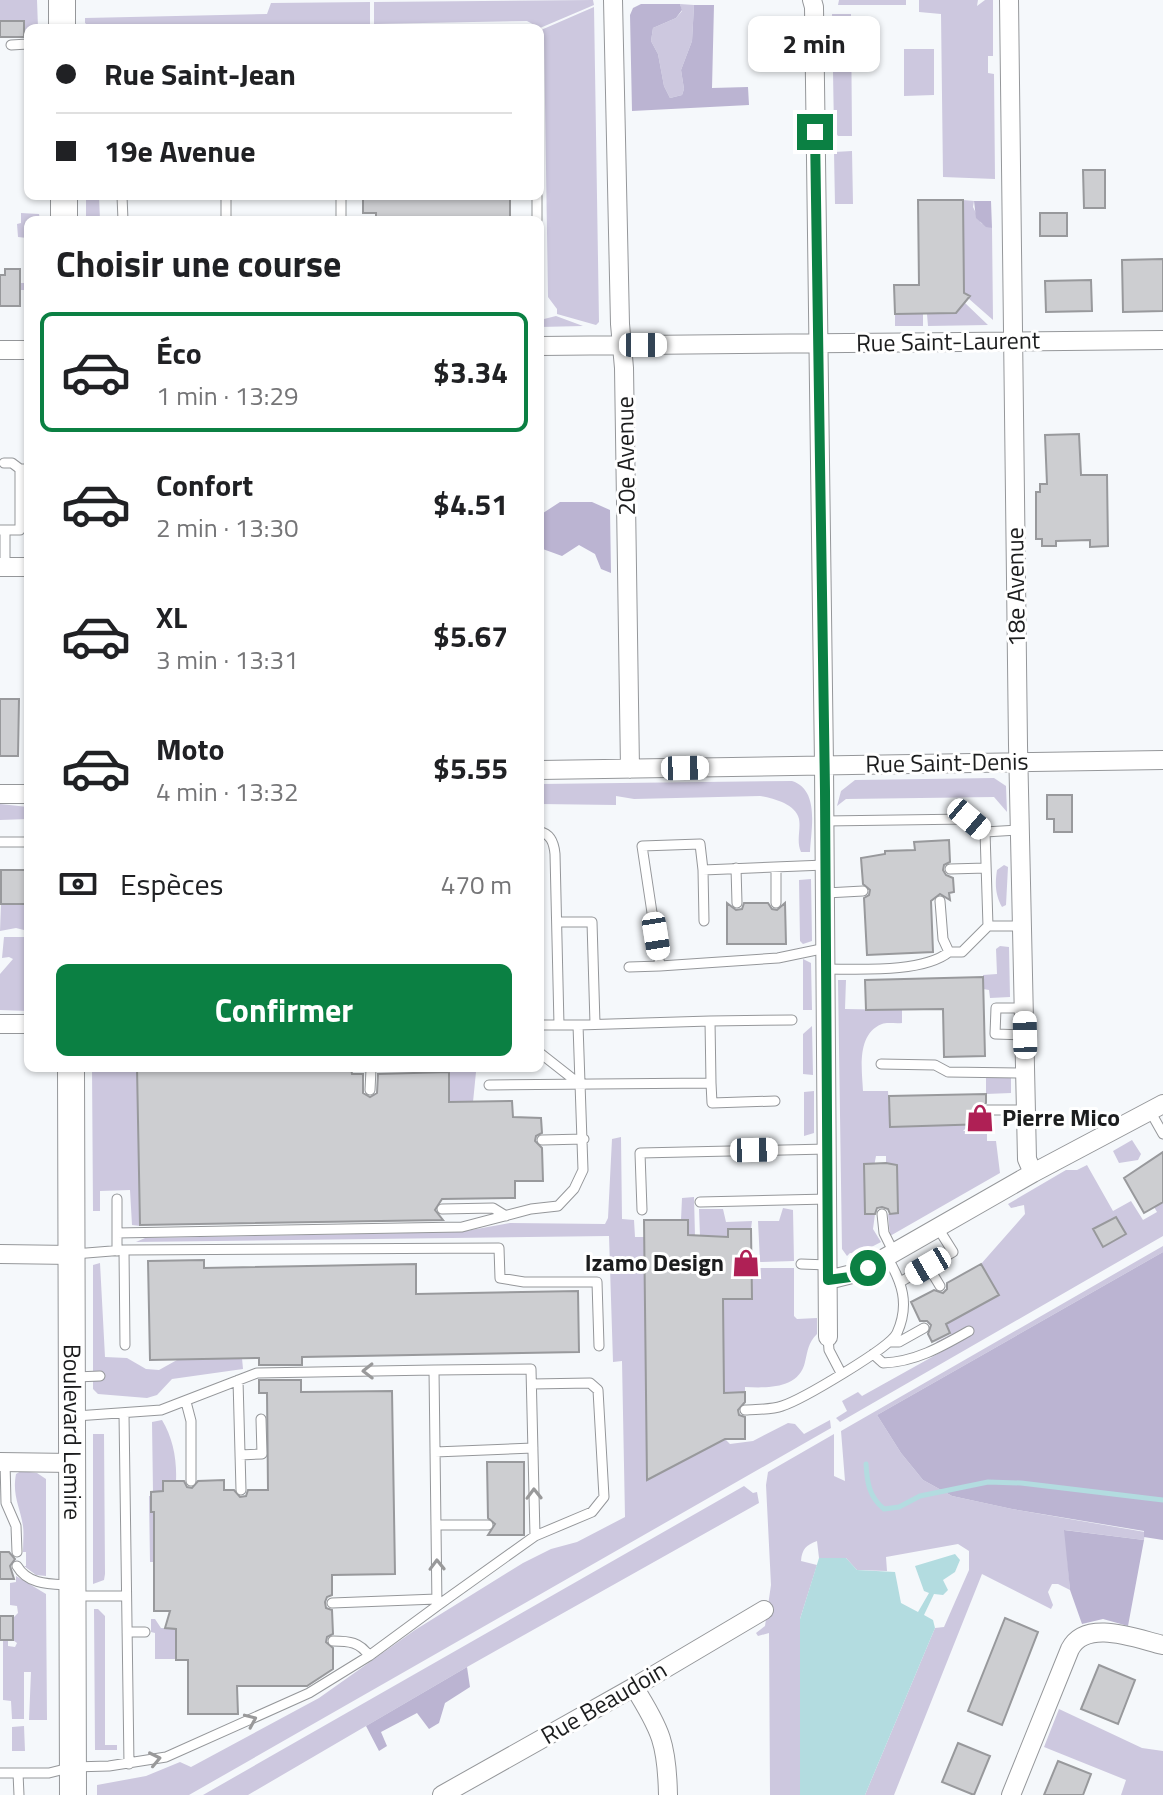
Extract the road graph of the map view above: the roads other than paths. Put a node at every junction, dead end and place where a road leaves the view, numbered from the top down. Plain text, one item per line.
1 (62, 0) edge
2 (613, 0) edge
3 (812, 0) edge
4 (1009, 0) edge
5 (62, 24) edge
6 (24, 44) edge
7 (11, 45) dead end
8 (1163, 340) edge
9 (1013, 342) junction
10 (817, 344) junction
11 (623, 345) junction
12 (544, 346) edge
13 (0, 350) edge
14 (24, 350) edge
15 (4, 463) dead end
16 (24, 469) edge
17 (2, 530) edge
18 (2, 567) edge
19 (24, 567) edge
20 (1163, 760) edge
21 (1019, 761) junction
22 (824, 765) junction
23 (630, 769) junction
24 (544, 770) edge
25 (0, 794) edge
26 (24, 794) edge
27 (825, 821) junction
28 (1021, 830) junction
29 (985, 832) junction
30 (544, 833) edge
31 (0, 842) edge
32 (24, 842) edge
33 (825, 865) junction
34 (776, 867) junction
35 (736, 868) junction
36 (986, 868) junction
37 (950, 869) dead end
38 (703, 870) junction
39 (863, 891) dead end
40 (826, 893) junction
41 (940, 901) dead end
42 (737, 903) dead end
43 (776, 903) dead end
44 (704, 921) dead end
45 (557, 922) junction
46 (988, 926) junction
47 (1023, 926) junction
48 (826, 948) junction
49 (949, 952) junction
50 (660, 966) junction
51 (629, 967) dead end
52 (826, 969) junction
53 (1024, 1008) junction
54 (984, 1017) dead end
55 (995, 1017) junction
56 (792, 1020) dead end
57 (710, 1021) junction
58 (0, 1024) edge
59 (24, 1024) edge
60 (595, 1024) junction
61 (544, 1025) edge
62 (559, 1025) junction
63 (578, 1025) junction
64 (1025, 1035) junction
65 (544, 1056) edge
66 (881, 1064) dead end
67 (71, 1072) edge
68 (371, 1072) edge
69 (1025, 1073) junction
70 (711, 1083) junction
71 (489, 1085) dead end
72 (582, 1086) junction
73 (370, 1090) dead end
74 (775, 1101) dead end
75 (1157, 1107) edge
76 (987, 1110) dead end
77 (1026, 1110) junction
78 (1163, 1134) edge
79 (584, 1139) junction
80 (542, 1140) dead end
81 (827, 1149) junction
82 (1033, 1173) junction
83 (117, 1199) dead end
84 (828, 1199) junction
85 (700, 1202) dead end
86 (442, 1209) dead end
87 (642, 1210) dead end
88 (882, 1214) dead end
89 (506, 1216) junction
90 (938, 1228) junction
91 (117, 1233) junction
92 (120, 1250) junction
93 (0, 1254) edge
94 (72, 1255) junction
95 (890, 1255) junction
96 (801, 1264) dead end
97 (928, 1266) junction
98 (828, 1272) junction
99 (902, 1281) junction
100 (940, 1286) dead end
101 (924, 1328) dead end
102 (969, 1331) dead end
103 (828, 1337) joint
104 (891, 1342) junction
105 (125, 1345) dead end
106 (599, 1346) dead end
107 (873, 1354) junction
108 (434, 1370) junction
109 (841, 1373) junction
110 (100, 1376) dead end
111 (72, 1377) junction
112 (238, 1380) junction
113 (532, 1384) junction
114 (186, 1402) junction
115 (745, 1410) dead end
116 (124, 1414) junction
117 (72, 1416) junction
118 (261, 1419) dead end
119 (533, 1448) junction
120 (435, 1452) junction
121 (240, 1455) junction
122 (3, 1462) edge
123 (72, 1463) junction
124 (191, 1481) dead end
125 (241, 1490) dead end
126 (4, 1510) edge
127 (436, 1525) junction
128 (488, 1525) dead end
129 (535, 1536) junction
130 (17, 1552) dead end
131 (17, 1566) dead end
132 (73, 1590) junction
133 (126, 1596) junction
134 (437, 1602) junction
135 (332, 1603) dead end
136 (764, 1610) dead end
137 (127, 1632) junction
138 (145, 1632) dead end
139 (333, 1641) dead end
140 (1163, 1645) edge
141 (369, 1656) junction
142 (634, 1687) junction
143 (129, 1764) junction
144 (73, 1767) junction
145 (0, 1773) edge
146 (18, 1773) junction
147 (19, 1795) edge
148 (73, 1795) edge
149 (442, 1795) edge
150 (668, 1795) edge
151 (1011, 1795) edge

1 - 5 main road
2 - 11 street, 20e Avenue
3 - 10 street
4 - 9 street, 18e Avenue
6 - 7 lane
8 - 9 street, Rue Saint-Laurent
9 - 10 street, Rue Saint-Laurent
9 - 21 street, 18e Avenue
10 - 11 street, Rue Saint-Laurent
10 - 22 street
11 - 12 street, Rue Saint-Laurent
11 - 23 street, 20e Avenue
13 - 14 street
15 - 16 lane
16 - 17 lane
17 - 18 lane
18 - 19 street
20 - 21 street, Rue Saint-Denis
21 - 22 street, Rue Saint-Denis
21 - 28 street, 18e Avenue
22 - 23 street, Rue Saint-Denis
22 - 27 street
23 - 24 street, Rue Saint-Denis
25 - 26 street
27 - 29 lane
27 - 33 street
28 - 29 lane
28 - 47 street, 18e Avenue
29 - 36 lane
30 - 45 lane
31 - 32 lane
33 - 34 lane
33 - 40 street
34 - 35 lane
34 - 43 lane
35 - 38 lane
35 - 42 lane
36 - 37 lane
36 - 46 lane
38 - 44 lane
38 - 50 lane
39 - 40 lane
40 - 48 street
41 - 49 lane
45 - 60 lane
45 - 62 lane
46 - 47 lane
46 - 49 lane
47 - 53 street, 18e Avenue
48 - 50 lane
48 - 52 street
49 - 52 lane
50 - 51 lane
52 - 81 street
53 - 55 lane
53 - 64 street, 18e Avenue
54 - 55 lane
55 - 64 lane
56 - 57 lane
57 - 60 lane
57 - 70 lane
58 - 59 street
60 - 63 lane
61 - 62 lane
62 - 63 lane
63 - 72 lane
64 - 69 street, 18e Avenue
65 - 72 lane
66 - 69 lane
67 - 94 main road, Boulevard Lemire
68 - 73 lane
69 - 77 street, 18e Avenue
70 - 72 lane
70 - 74 lane
71 - 72 lane
72 - 79 lane
75 - 78 lane
75 - 82 street
76 - 77 lane
77 - 82 street, 18e Avenue
79 - 80 lane
79 - 89 lane
81 - 84 street
81 - 87 lane
82 - 90 street
83 - 91 lane
84 - 85 lane
84 - 98 street
86 - 89 lane
88 - 95 lane
89 - 91 lane
90 - 95 street
90 - 97 lane
91 - 92 lane
92 - 94 lane
92 - 105 lane
92 - 106 lane
93 - 94 street
94 - 111 main road, Boulevard Lemire
95 - 98 street
95 - 99 lane
96 - 98 lane
97 - 99 lane
97 - 100 lane
98 - 103 street
99 - 104 lane
101 - 104 lane
102 - 107 lane
103 - 109 lane
104 - 107 lane
107 - 109 lane
108 -> 112 lane
108 - 113 lane
108 - 120 lane
109 - 115 lane
110 - 111 lane
111 - 117 main road, Boulevard Lemire
112 - 114 lane
112 - 121 lane
113 - 119 lane
113 - 129 lane
114 - 116 lane
114 - 124 lane
116 - 117 lane
116 - 133 lane
117 - 123 main road, Boulevard Lemire
118 - 121 lane
119 - 120 lane
129 -> 119 lane
120 - 127 lane
121 - 125 lane
122 - 123 street
122 - 126 lane
123 - 132 main road, Boulevard Lemire
126 - 130 lane
127 - 128 lane
134 -> 127 lane
129 - 134 lane
131 - 132 lane
132 - 133 lane
132 - 144 main road, Boulevard Lemire
133 - 137 lane
134 - 135 lane
134 - 141 lane
136 - 142 street, Rue Beaudoin
137 - 138 lane
137 - 143 lane
139 - 141 lane
140 - 151 street
143 -> 141 lane
142 - 149 street, Rue Beaudoin
142 - 150 street
143 - 144 lane
144 - 146 lane
144 - 148 main road, Boulevard Lemire
145 - 146 lane
146 - 147 lane

